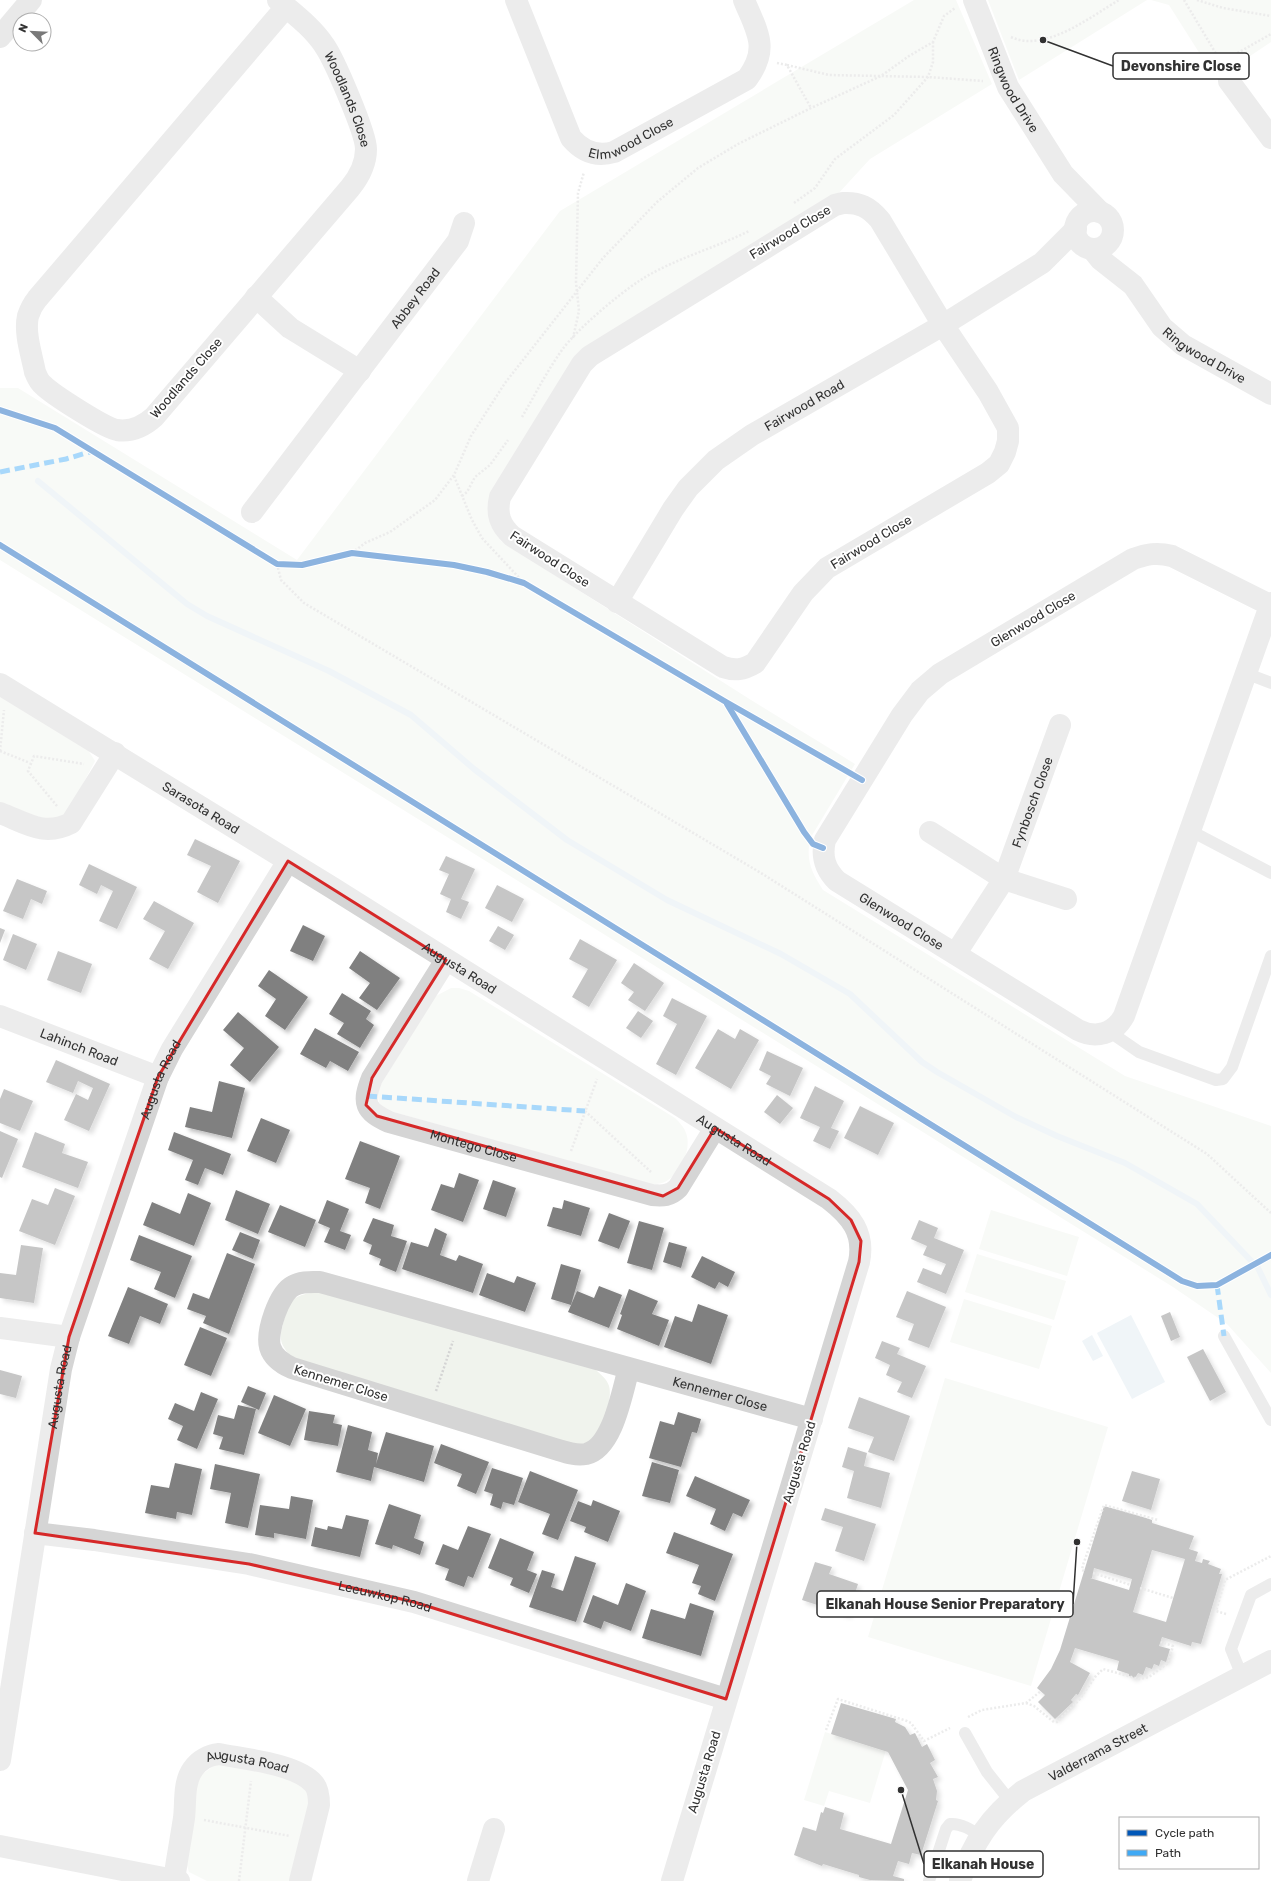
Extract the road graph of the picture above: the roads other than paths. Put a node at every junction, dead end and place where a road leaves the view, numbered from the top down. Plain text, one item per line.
1 (31, 0) edge
2 (516, 0) edge
3 (744, 0) edge
4 (966, 2) edge
5 (282, 3) edge
6 (0, 36) edge
7 (1229, 81) dead end
8 (1271, 138) edge
9 (1063, 174) junction
10 (1100, 212) junction
11 (464, 223) dead end
12 (1076, 227) junction
13 (1113, 235) junction
14 (1090, 249) junction
15 (1042, 263) junction
16 (1133, 286) junction
17 (256, 297) junction
18 (943, 325) junction
19 (360, 371) junction
20 (1271, 394) edge
21 (252, 512) dead end
22 (617, 602) junction
23 (1270, 604) edge
24 (1244, 673) junction
25 (1271, 683) edge
26 (3, 686) edge
27 (1060, 725) dead end
28 (110, 761) junction
29 (0, 813) edge
30 (1189, 830) junction
31 (930, 832) dead end
32 (288, 861) junction
33 (1271, 873) edge
34 (1004, 879) junction
35 (1066, 899) dead end
36 (956, 953) junction
37 (1271, 956) edge
38 (446, 960) junction
39 (0, 1016) edge
40 (1110, 1032) junction
41 (158, 1077) junction
42 (715, 1128) junction
43 (0, 1328) edge
44 (1224, 1336) dead end
45 (69, 1337) junction
46 (629, 1368) junction
47 (812, 1419) junction
48 (1271, 1420) edge
49 (35, 1533) junction
50 (1271, 1584) edge
51 (1271, 1661) edge
52 (1242, 1676) junction
53 (726, 1699) junction
54 (4, 1716) edge
55 (963, 1727) road end
56 (0, 1760) edge
57 (1010, 1801) junction
58 (494, 1829) dead end
59 (980, 1836) junction
60 (0, 1846) edge
61 (176, 1880) edge
62 (300, 1881) edge
63 (478, 1881) edge
64 (672, 1881) edge
65 (929, 1881) edge
66 (960, 1881) edge

1 - 6 street
2 - 3 street, Elmwood Close
4 - 9 street, Ringwood Drive
5 - 17 street, Woodlands Close
5 - 17 street, Woodlands Close
7 - 8 street
9 - 10 street, Ringwood Drive
9 - 12 street, Ringwood Drive
10 - 12 street
10 - 13 street
11 - 19 street, Abbey Road
12 - 14 street
12 - 15 street, Fairwood Road
13 - 14 street
13 - 16 street, Ringwood Drive
14 - 15 street, Fairwood Road
14 - 16 street, Ringwood Drive
15 - 18 street, Fairwood Road
16 - 20 street, Ringwood Drive
17 - 19 street
18 - 22 street, Fairwood Road
18 - 22 street, Fairwood Close
18 - 22 street, Fairwood Close
19 - 21 street, Abbey Road
23 - 24 street, Glenwood Close
23 - 36 street, Glenwood Close
24 - 25 lane
24 - 30 street, Glenwood Close
26 - 28 street, Sarasota Road
27 - 34 street, Fynbosch Close
28 - 29 street
28 - 32 street, Sarasota Road
30 - 33 lane
30 - 40 street, Glenwood Close
31 - 34 street
32 - 38 street, Augusta Road
32 - 41 street, Augusta Road
34 - 35 street
34 - 36 street, Fynbosch Close
36 - 40 street, Glenwood Close
37 - 40 lane
38 - 42 street, Augusta Road
38 - 42 street, Montego Close
39 - 41 street, Lahinch Road
41 - 45 street, Augusta Road
42 - 47 street, Augusta Road
43 - 45 street
44 - 48 lane
45 - 49 street, Augusta Road
46 - 46 street, Kennemer Close
46 - 47 street, Kennemer Close
47 - 53 street, Augusta Road
49 - 53 street, Leeuwkop Road
49 - 54 street, Augusta Road
50 - 52 lane
51 - 52 street, Valderrama Street
52 - 57 street, Valderrama Street
53 - 64 street, Augusta Road
54 - 56 street, Augusta Road
55 - 57 lane
57 - 59 street, Valderrama Street
58 - 63 street
59 - 65 lane
59 - 66 street, Valderrama Street
60 - 61 street, Augusta Road
61 - 62 street, Augusta Road

